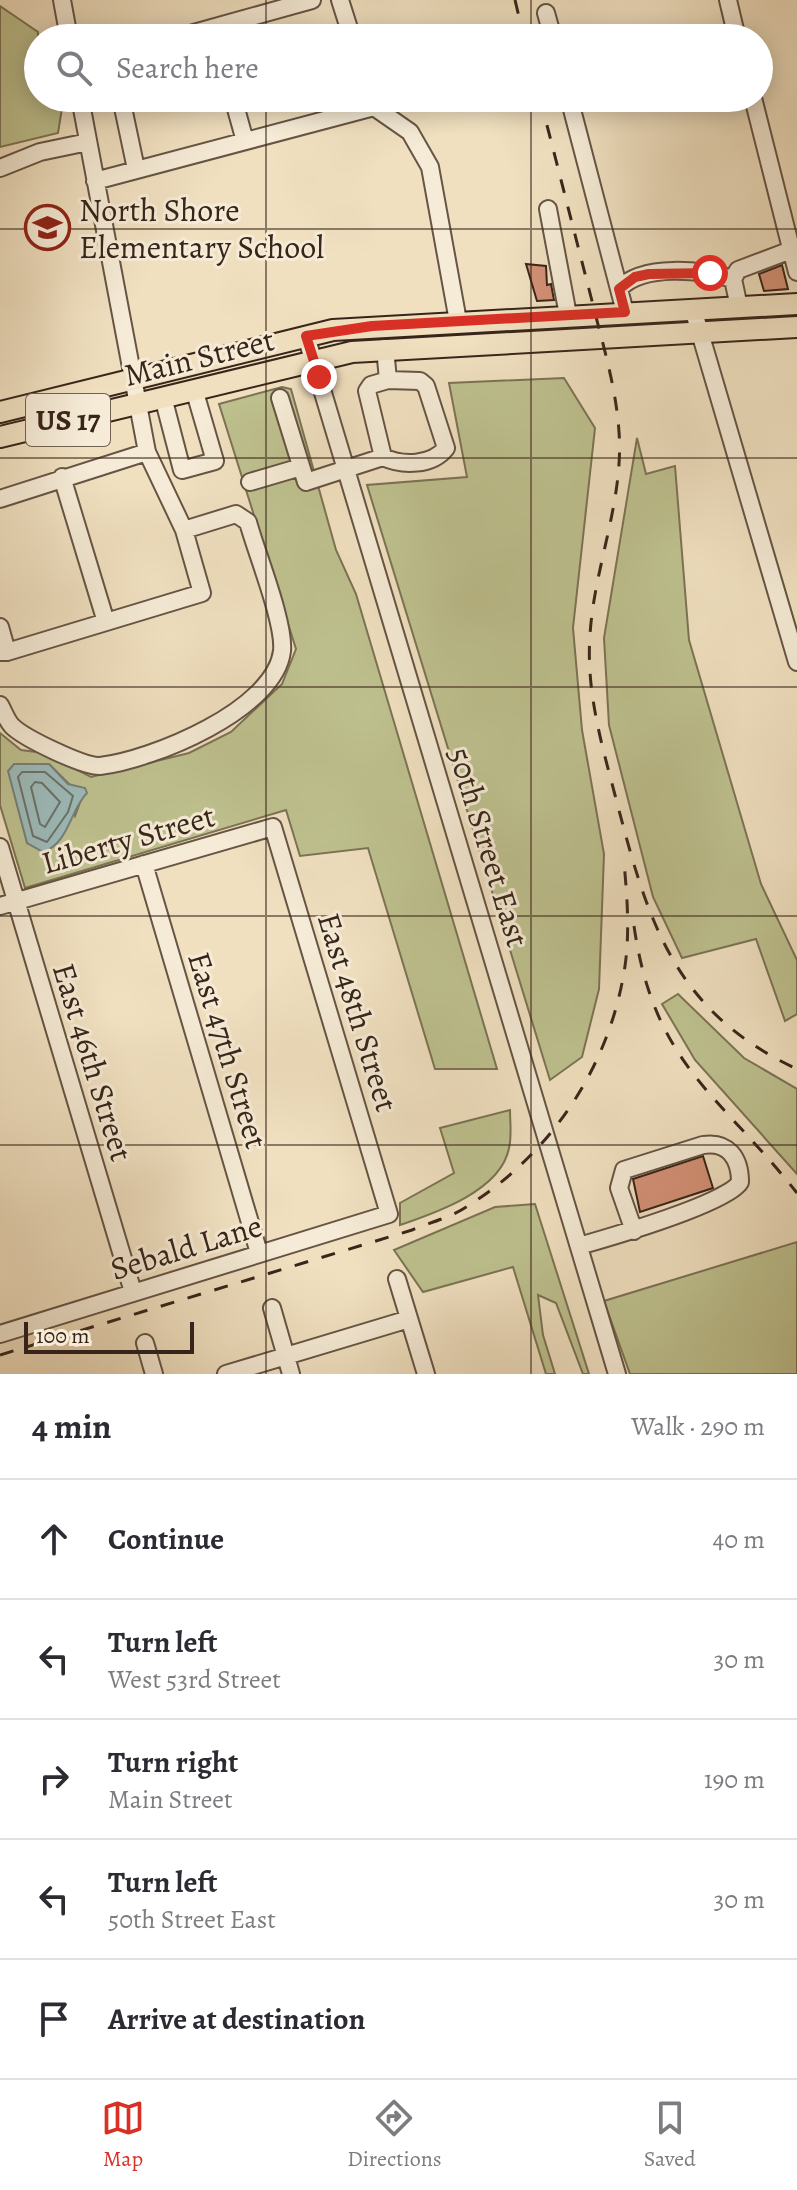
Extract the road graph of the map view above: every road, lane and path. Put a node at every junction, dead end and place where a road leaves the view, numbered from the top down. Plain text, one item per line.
1 (62, 0) edge
2 (312, 0) edge
3 (340, 0) edge
4 (728, 0) edge
5 (546, 13) dead end
6 (66, 24) edge
7 (241, 24) edge
8 (348, 24) edge
9 (549, 24) edge
10 (734, 24) edge
11 (83, 112) edge
12 (124, 112) edge
13 (237, 112) edge
14 (342, 112) edge
15 (384, 112) edge
16 (573, 112) edge
17 (756, 112) edge
18 (245, 141) junction
19 (88, 142) junction
20 (0, 168) edge
21 (136, 169) junction
22 (95, 181) junction
23 (548, 209) dead end
24 (791, 250) junction
25 (797, 272) edge
26 (733, 279) junction
27 (619, 289) junction
28 (797, 304) edge
29 (739, 307) junction
30 (693, 309) junction
31 (625, 312) junction
32 (568, 315) junction
33 (458, 321) junction
34 (797, 327) edge
35 (701, 333) junction
36 (306, 336) junction
37 (385, 348) junction
38 (313, 359) junction
39 (131, 380) junction
40 (388, 380) junction
41 (194, 389) junction
42 (163, 397) junction
43 (280, 398) dead end
44 (136, 403) junction
45 (0, 412) edge
46 (0, 437) edge
47 (147, 452) junction
48 (383, 457) junction
49 (301, 467) junction
50 (346, 468) junction
51 (62, 477) junction
52 (250, 482) dead end
53 (0, 499) edge
54 (184, 530) junction
55 (106, 622) junction
56 (0, 627) edge
57 (4, 652) edge
58 (797, 662) edge
59 (0, 705) edge
60 (273, 827) joint
61 (0, 847) edge
62 (144, 864) junction
63 (8, 904) edge
64 (389, 1214) joint
65 (634, 1231) junction
66 (579, 1246) junction
67 (259, 1253) junction
68 (397, 1279) dead end
69 (133, 1292) junction
70 (272, 1308) dead end
71 (409, 1319) junction
72 (1, 1328) edge
73 (145, 1343) dead end
74 (286, 1356) junction
75 (154, 1374) edge
76 (226, 1374) edge
77 (291, 1374) edge
78 (426, 1374) edge
79 (617, 1374) edge

1 - 6 street
2 - 7 street
3 - 8 street
4 - 10 street
5 - 9 street
11 - 19 street
12 - 21 street
13 - 18 street
14 - 18 street
15 - 33 street
16 - 27 street
17 - 24 street
18 - 21 street
19 - 20 street
19 - 22 street
21 - 22 street
22 - 39 street
23 - 32 street
24 - 25 street
24 - 26 street
26 - 27 street
26 - 29 street
27 - 31 street
28 - 29 main road, Main Street / US 17
29 - 30 main road, Main Street / US 17
30 - 31 main road, Main Street / US 17
30 - 35 street
31 - 32 main road, Main Street / US 17
32 - 33 main road, Main Street / US 17
33 - 36 main road, Main Street / US 17
34 - 35 main road, Main Street / US 17
35 - 37 main road, Main Street / US 17
35 - 58 street
36 - 38 street, 50th Street East
36 - 39 main road, Main Street / US 17
37 - 38 main road, Main Street / US 17
37 - 40 street
38 - 41 main road, Main Street / US 17
38 - 50 street, 50th Street East
39 - 44 street
39 - 45 main road, Main Street / US 17
40 - 48 street
40 - 48 street
41 - 42 main road, Main Street / US 17
41 - 42 street
42 - 44 main road, Main Street / US 17
43 - 49 street
44 - 46 main road, Main Street / US 17
44 - 47 street
47 - 51 street
47 - 54 street
48 - 50 street
49 - 50 street
49 - 52 street
50 - 66 street, 50th Street East
51 - 53 street
51 - 55 street
54 - 55 street
54 - 59 street
55 - 57 street
56 - 57 street
60 - 62 street, Liberty Street
60 - 64 street, East 48th Street
61 - 63 street, East 46th Street
62 - 63 street, Liberty Street
62 - 67 street, East 47th Street
63 - 69 street, East 46th Street
64 - 67 street, Sebald Lane
65 - 65 street
65 - 66 street
66 - 79 street, 50th Street East
67 - 69 street, Sebald Lane
68 - 71 street
69 - 72 street, Sebald Lane
70 - 74 street
71 - 74 street
71 - 78 street
73 - 75 street
74 - 76 street
74 - 77 street

